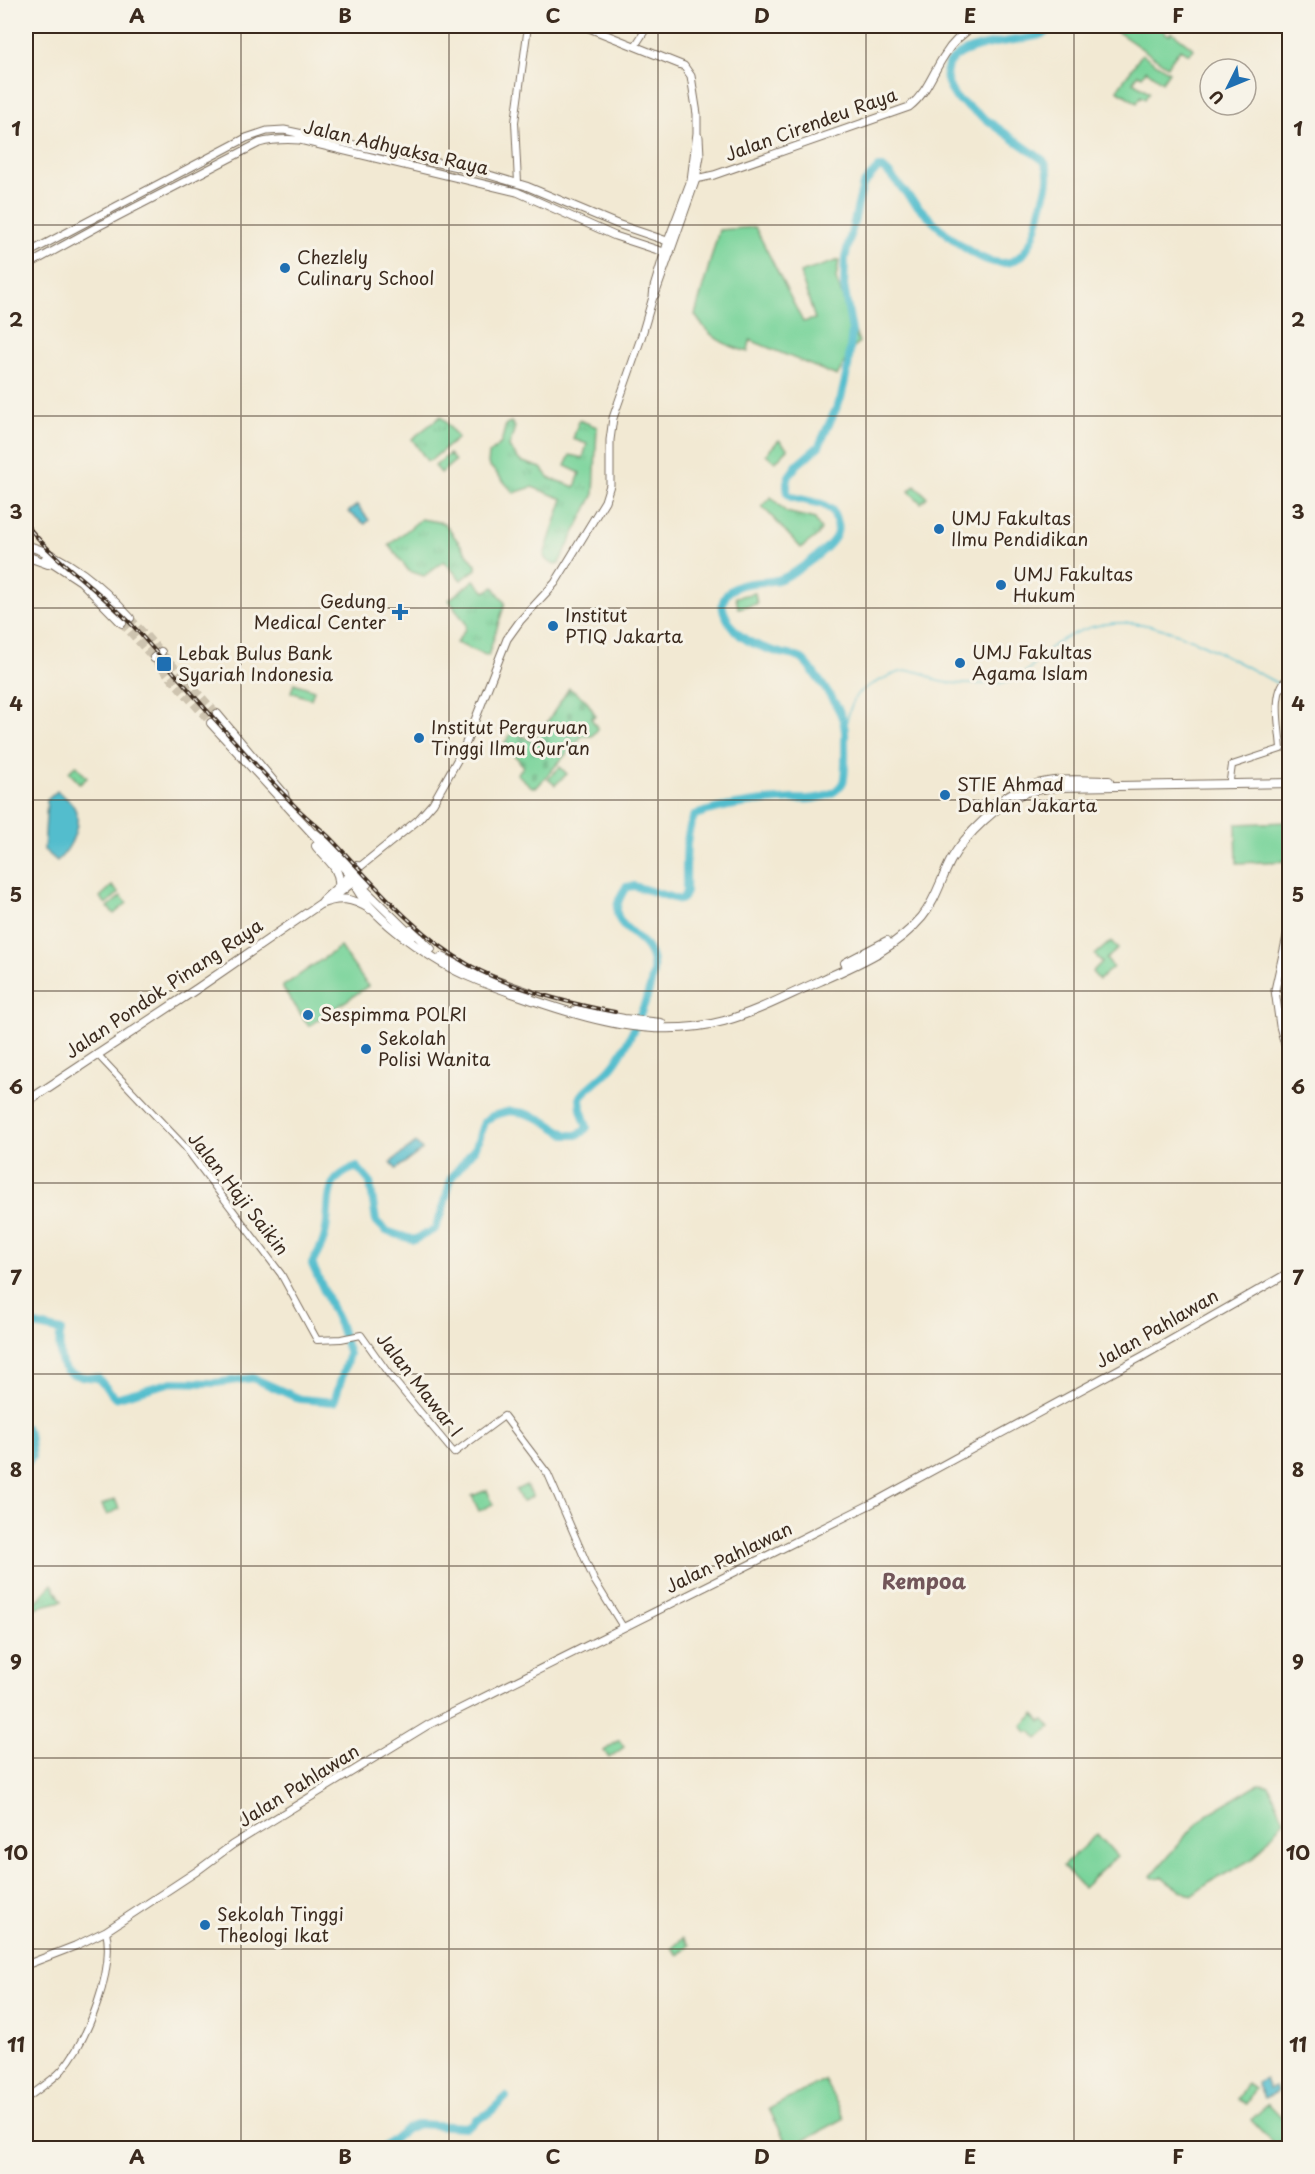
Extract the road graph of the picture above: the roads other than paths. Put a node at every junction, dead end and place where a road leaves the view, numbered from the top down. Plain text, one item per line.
1 (528, 26) edge
2 (584, 26) edge
3 (648, 26) edge
4 (975, 26) edge
5 (636, 46) junction
6 (185, 169) junction
7 (190, 179) junction
8 (694, 180) junction
9 (518, 183) junction
10 (668, 241) junction
11 (664, 252) junction
12 (26, 254) edge
13 (26, 266) edge
14 (26, 546) edge
15 (26, 556) edge
16 (81, 581) junction
17 (94, 584) junction
18 (105, 604) junction
19 (1290, 676) edge
20 (217, 714) tunnel mouth
21 (211, 723) tunnel mouth
22 (1290, 777) edge
23 (1230, 780) junction
24 (1290, 783) edge
25 (286, 805) junction
26 (295, 816) junction
27 (378, 853) junction
28 (354, 871) junction
29 (339, 886) junction
30 (365, 886) junction
31 (332, 899) junction
32 (320, 904) junction
33 (380, 916) junction
34 (1290, 923) edge
35 (623, 1022) junction
36 (646, 1025) junction
37 (97, 1054) junction
38 (1290, 1063) edge
39 (26, 1102) edge
40 (1290, 1272) edge
41 (361, 1335) joint
42 (623, 1628) junction
43 (106, 1931) junction
44 (26, 1965) edge
45 (26, 2099) edge

1 - 9 street, Jalan Adhyaksa Raya
2 - 5 main road
3 - 5 street
4 - 8 main road, Jalan Cirendeu Raya
5 - 8 main road
6 - 7 main road
6 - 9 main road, Jalan Adhyaksa Raya
6 - 12 main road, Jalan Adhyaksa Raya
7 - 11 main road, Jalan Adhyaksa Raya
7 - 13 main road, Jalan Adhyaksa Raya
8 - 10 main road
9 - 10 main road, Jalan Adhyaksa Raya
10 - 11 main road
10 - 11 main road
11 - 27 main road
14 - 16 highway
14 - 17 highway
15 - 18 highway
16 - 17 highway
16 - 18 highway
17 - 18 highway
19 - 23 street
20 - 25 highway
21 - 25 highway
22 - 23 highway
23 - 36 highway
24 - 36 highway
25 - 26 highway
26 - 28 highway
26 - 29 highway
27 - 28 main road
27 - 28 main road
28 - 29 highway, Jalan Pondok Pinang Raya
28 - 30 highway
28 - 31 highway, Jalan Pondok Pinang Raya
29 - 32 highway, Jalan Pondok Pinang Raya
30 - 33 highway
30 - 35 highway
31 - 32 highway, Jalan Pondok Pinang Raya
31 - 33 highway
32 - 37 highway, Jalan Pondok Pinang Raya
33 - 35 highway
34 - 38 main road
35 - 36 highway
37 - 39 highway, Jalan Pondok Pinang Raya
37 - 41 street, Jalan Haji Saikin
40 - 42 main road, Jalan Pahlawan
41 - 42 street, Jalan Mawar I
42 - 43 main road, Jalan Pahlawan
43 - 44 main road, Jalan Pahlawan
43 - 45 street

